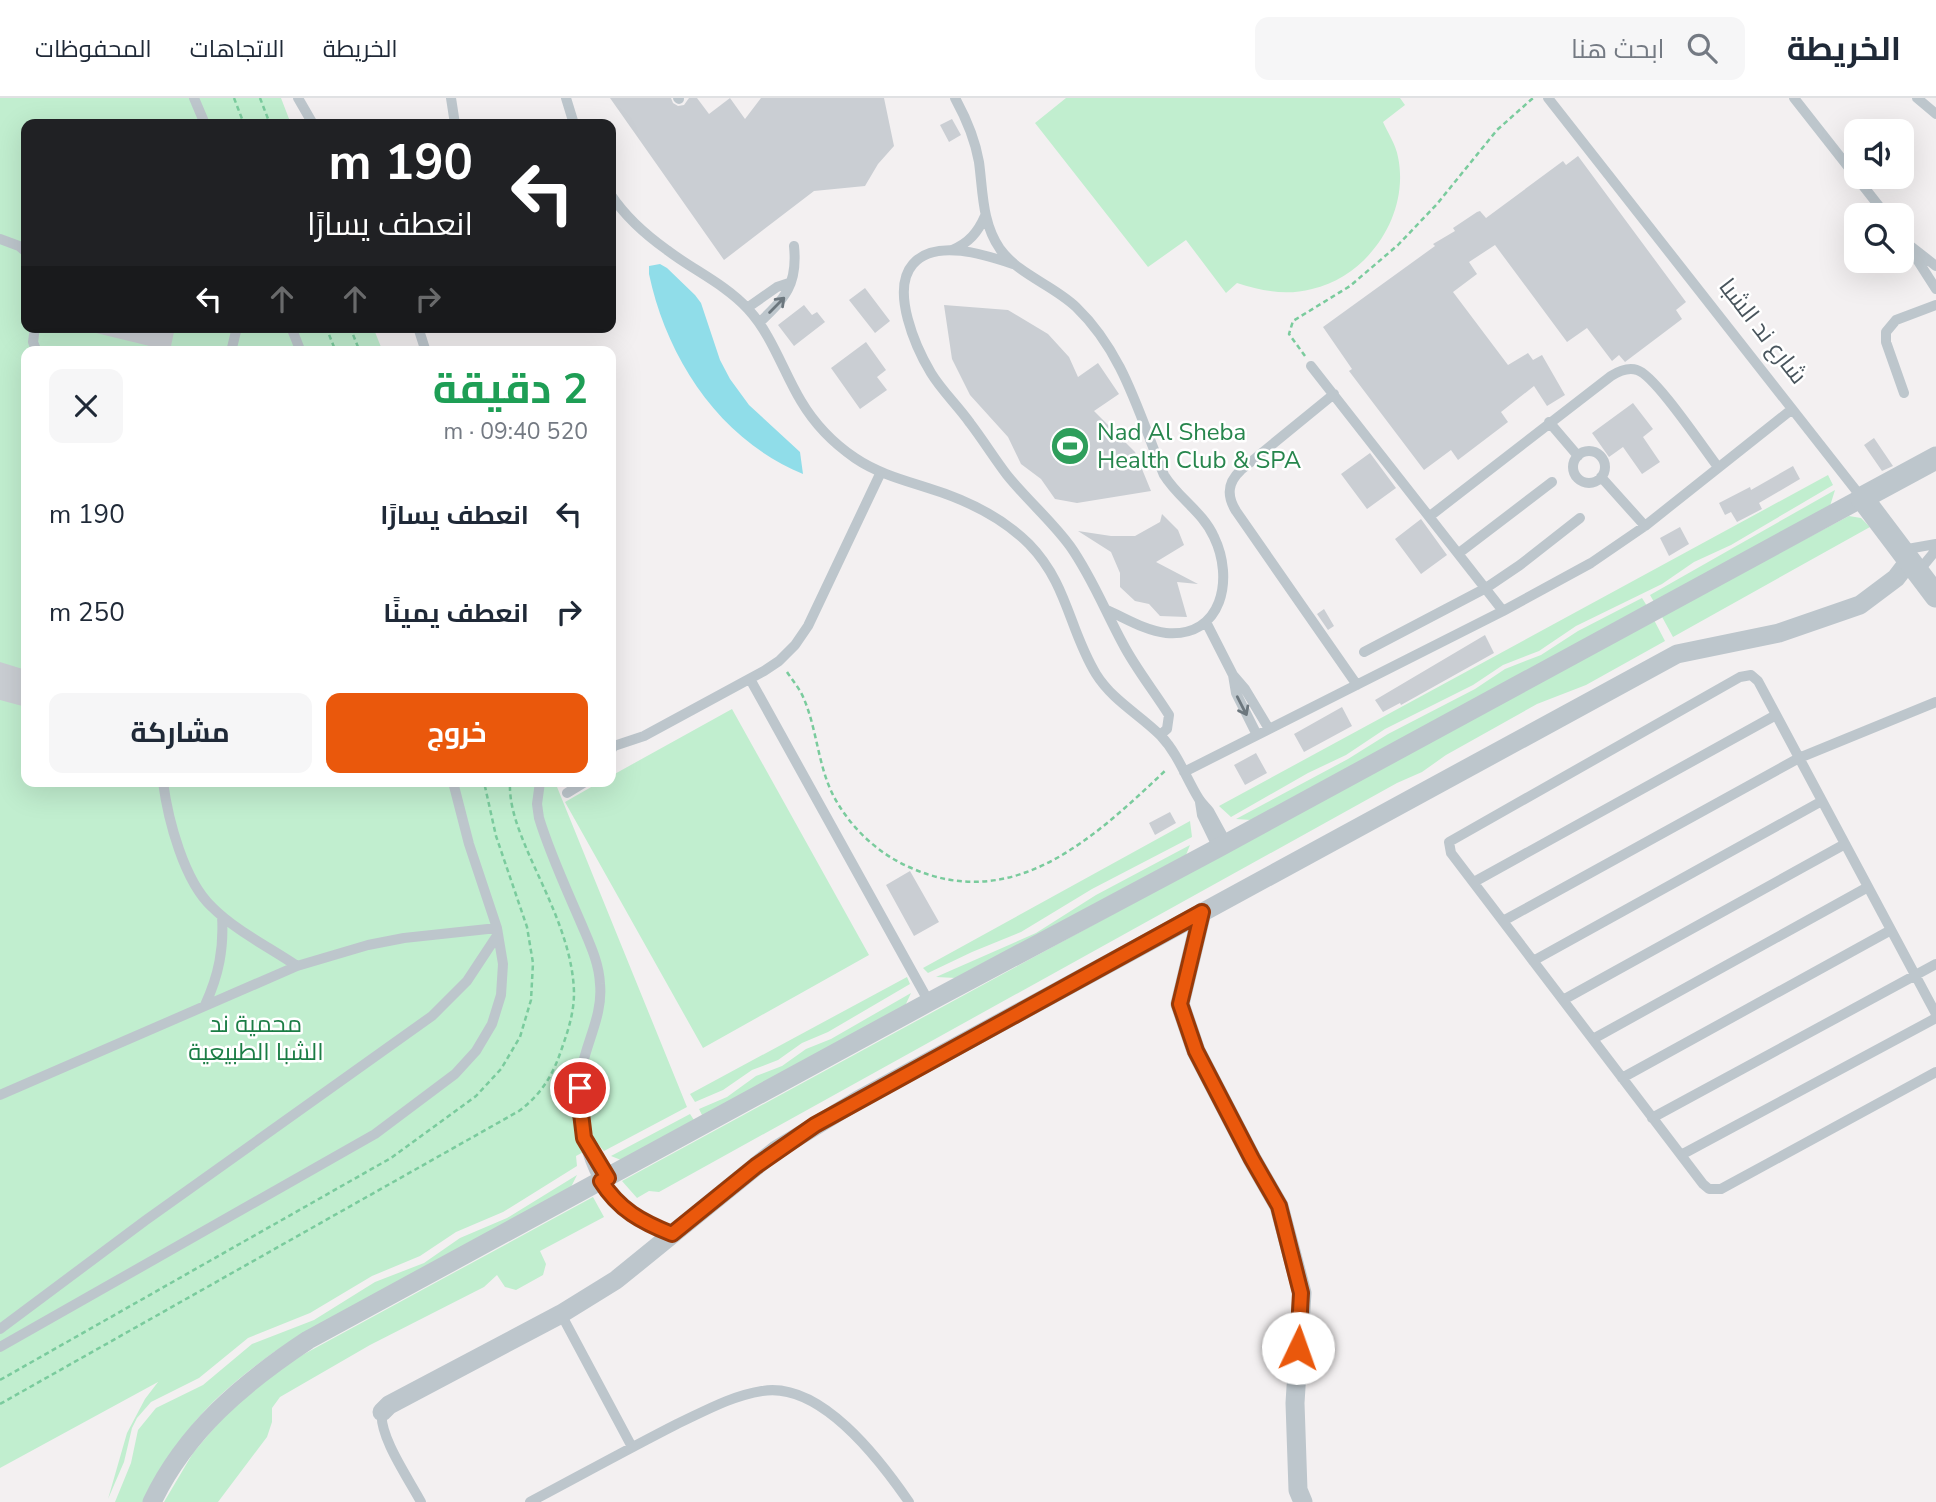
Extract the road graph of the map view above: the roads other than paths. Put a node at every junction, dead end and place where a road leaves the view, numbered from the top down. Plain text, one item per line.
1 (194, 98) edge
2 (298, 98) edge
3 (451, 98) edge
4 (566, 98) edge
5 (955, 98) edge
6 (1548, 98) edge
7 (1794, 98) edge
8 (1917, 98) edge
9 (1936, 114) edge
10 (203, 119) edge
11 (310, 119) edge
12 (454, 119) edge
13 (572, 119) edge
14 (616, 201) edge
15 (1877, 203) edge
16 (985, 216) junction
17 (0, 239) edge
18 (794, 246) dead end
19 (1914, 247) edge
20 (21, 248) edge
21 (948, 251) junction
22 (1914, 257) edge
23 (1014, 264) junction
24 (1936, 266) edge
25 (789, 284) junction
26 (1936, 289) edge
27 (1936, 305) edge
28 (747, 308) junction
29 (759, 323) junction
30 (1311, 366) road end
31 (1904, 393) dead end
32 (1334, 394) junction
33 (1791, 410) junction
34 (1549, 422) junction
35 (1578, 456) junction
36 (1936, 458) edge
37 (1718, 467) junction
38 (881, 472) junction
39 (1601, 477) junction
40 (1552, 482) dead end
41 (1862, 498) junction
42 (1430, 516) junction
43 (1580, 518) dead end
44 (1645, 526) junction
45 (1936, 544) edge
46 (1936, 550) edge
47 (1459, 553) junction
48 (1909, 561) junction
49 (1486, 588) junction
50 (1936, 596) edge
51 (1107, 610) junction
52 (1503, 611) junction
53 (1206, 622) junction
54 (1364, 652) dead end
55 (1233, 675) junction
56 (750, 679) junction
57 (1357, 685) junction
58 (1936, 702) edge
59 (1776, 715) junction
60 (1269, 729) junction
61 (1160, 735) junction
62 (1257, 735) junction
63 (616, 745) edge
64 (1799, 758) junction
65 (1184, 772) junction
66 (164, 787) edge
67 (454, 787) edge
68 (539, 787) edge
69 (577, 787) edge
70 (567, 793) dead end
71 (1822, 801) junction
72 (1845, 844) junction
73 (1223, 846) junction
74 (1474, 882) junction
75 (1868, 887) junction
76 (1202, 912) junction
77 (222, 916) junction
78 (1503, 921) junction
79 (1891, 930) junction
80 (497, 931) junction
81 (1533, 961) junction
82 (1936, 964) edge
83 (297, 966) junction
84 (1915, 975) junction
85 (1563, 1000) junction
86 (929, 1002) junction
87 (205, 1005) junction
88 (1936, 1016) edge
89 (1593, 1039) junction
90 (1936, 1072) edge
91 (1622, 1078) junction
92 (0, 1095) edge
93 (1652, 1118) junction
94 (1681, 1155) junction
95 (605, 1180) junction
96 (672, 1234) junction
97 (561, 1314) junction
98 (0, 1329) edge
99 (0, 1347) edge
100 (382, 1412) joint
101 (632, 1447) junction
102 (152, 1502) edge
103 (421, 1502) edge
104 (530, 1502) edge
105 (909, 1502) edge
106 (1303, 1502) edge

1 - 10 lane
2 - 11 lane
3 - 12 lane
4 - 13 lane
5 - 16 lane
6 - 33 lane, شارع ند الشبا
7 - 15 lane
8 - 9 lane
14 - 28 lane
16 - 21 lane
16 - 23 lane
17 - 20 lane
18 - 25 lane
19 - 24 lane
21 - 23 lane
21 - 51 lane
22 - 26 lane
23 - 53 lane
25 - 28 lane
29 -> 25 lane
27 - 31 lane
28 - 29 lane
29 - 38 lane
30 - 32 lane
32 - 42 lane
32 - 57 lane
33 - 37 lane
33 - 41 lane, شارع ند الشبا
34 - 35 lane
34 - 37 lane
34 - 42 lane
35 - 39 lane
35 - 39 lane
36 - 41 street
37 - 44 lane
38 - 56 lane
38 - 61 lane
39 - 44 lane
40 - 47 lane
41 - 48 street, شارع ند الشبا
41 - 73 street
42 - 47 lane
43 - 49 lane
44 - 52 lane
45 - 48 lane
46 - 48 lane
47 - 49 lane
48 - 50 street, شارع ند الشبا
48 - 76 street
49 - 52 lane
49 - 54 lane
51 - 53 lane
51 - 61 lane
52 - 57 lane
53 - 55 lane
55 - 60 lane
55 -> 62 lane
56 - 63 lane
56 - 86 lane
57 - 60 lane
58 - 64 lane
59 - 64 lane
59 - 74 lane
59 - 74 lane
60 - 62 lane
61 - 65 lane
62 - 65 lane
64 - 71 lane
64 - 78 lane
65 - 73 lane
66 - 77 lane
67 - 80 lane
68 - 95 lane
69 - 70 lane
71 - 72 lane
71 - 81 lane
72 - 75 lane
72 - 85 lane
73 - 86 street
74 - 78 lane
75 - 79 lane
75 - 89 lane
76 - 96 street
76 - 106 street
77 - 83 lane
77 - 87 lane
78 - 81 lane
79 - 84 lane
79 - 91 lane
80 - 83 lane
80 - 98 lane
80 - 99 lane
81 - 85 lane
82 - 84 lane
83 - 87 lane
84 - 88 lane
84 - 93 lane
85 - 89 lane
86 - 95 street
87 - 92 lane
88 - 94 lane
89 - 91 lane
90 - 94 lane
91 - 93 lane
93 - 94 lane
95 - 96 lane
95 - 102 street
96 - 97 street
97 - 100 street
97 - 101 lane
100 - 103 lane
101 - 104 lane
101 - 105 lane

